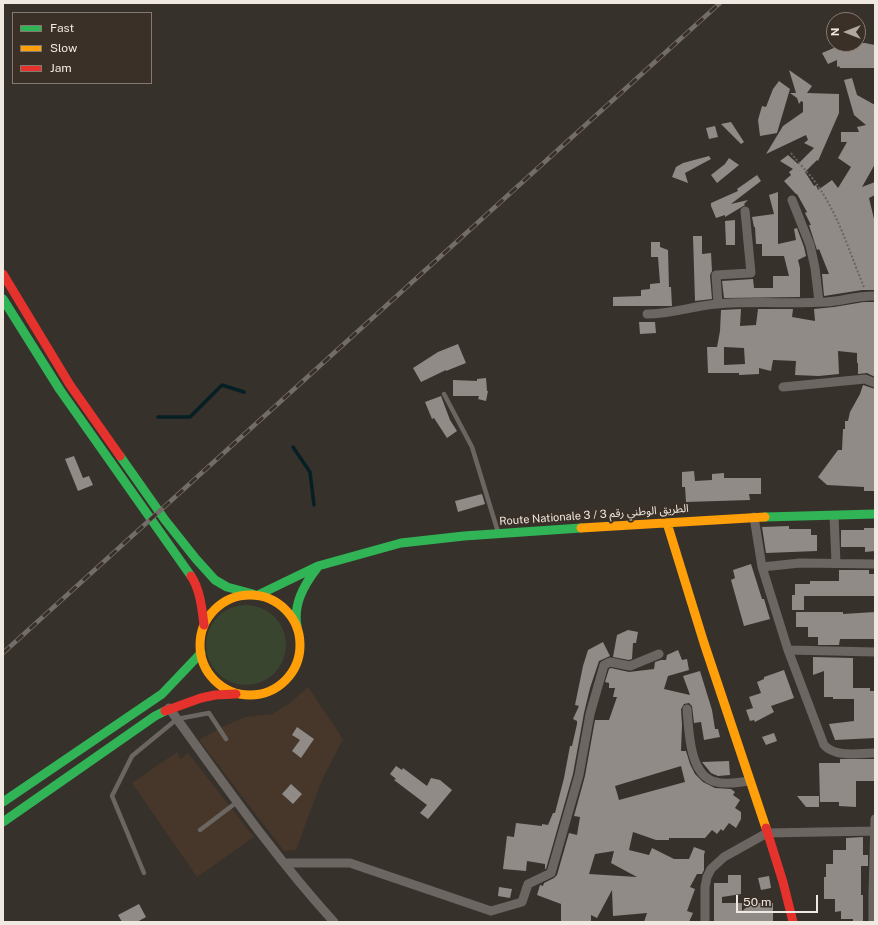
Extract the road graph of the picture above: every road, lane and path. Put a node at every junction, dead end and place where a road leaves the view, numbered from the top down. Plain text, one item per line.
1 (791, 153) dead end
2 (792, 200) dead end
3 (745, 211) dead end
4 (3, 274) edge
5 (871, 296) edge
6 (3, 299) edge
7 (819, 302) junction
8 (718, 304) junction
9 (647, 314) dead end
10 (875, 383) edge
11 (782, 387) dead end
12 (444, 394) dead end
13 (875, 514) edge
14 (834, 516) junction
15 (754, 517) junction
16 (667, 523) junction
17 (498, 533) junction
18 (836, 563) junction
19 (875, 564) edge
20 (318, 566) junction
21 (762, 567) junction
22 (256, 594) junction
23 (204, 625) junction
24 (298, 628) junction
25 (788, 650) junction
26 (875, 652) edge
27 (201, 653) junction
28 (659, 654) dead end
29 (240, 694) junction
30 (170, 708) junction
31 (687, 710) dead end
32 (177, 719) junction
33 (226, 739) dead end
34 (875, 753) edge
35 (750, 781) junction
36 (3, 802) edge
37 (237, 802) junction
38 (875, 819) edge
39 (3, 822) edge
40 (200, 830) dead end
41 (875, 830) edge
42 (768, 833) junction
43 (284, 863) junction
44 (144, 873) dead end
45 (874, 894) edge
46 (334, 922) edge
47 (705, 922) edge
48 (793, 922) edge
49 (874, 922) edge

1 - 5 path
2 - 7 street
3 - 8 street
4 - 22 main road
5 - 7 street
6 - 23 main road
7 - 8 street
8 - 9 street
10 - 11 street
12 - 17 lane
13 - 14 main road, Route Nationale 3 / الطريق الوطني رقم 3
14 - 15 main road, Route Nationale 3 / الطريق الوطني رقم 3
14 - 18 street
15 - 16 main road, Route Nationale 3 / الطريق الوطني رقم 3
15 - 21 street
16 - 17 main road, Route Nationale 3 / الطريق الوطني رقم 3
16 - 35 main road
17 - 20 main road, Route Nationale 3 / الطريق الوطني رقم 3
18 - 19 street
18 - 21 street
20 - 22 main road
20 - 24 main road
21 - 25 street
22 - 23 main road
22 - 24 main road
23 - 27 main road
24 - 29 main road
25 - 26 street
25 - 34 street
27 - 29 main road
27 - 36 main road
28 - 43 street
29 - 30 main road
30 - 32 street
30 - 39 main road
31 - 35 street
32 - 33 lane
32 - 37 street
32 - 44 lane
35 - 42 main road
37 - 40 lane
37 - 43 street
38 - 41 street
41 - 42 street
41 - 45 street
42 - 47 street
42 - 48 main road
43 - 46 street
45 - 49 street

